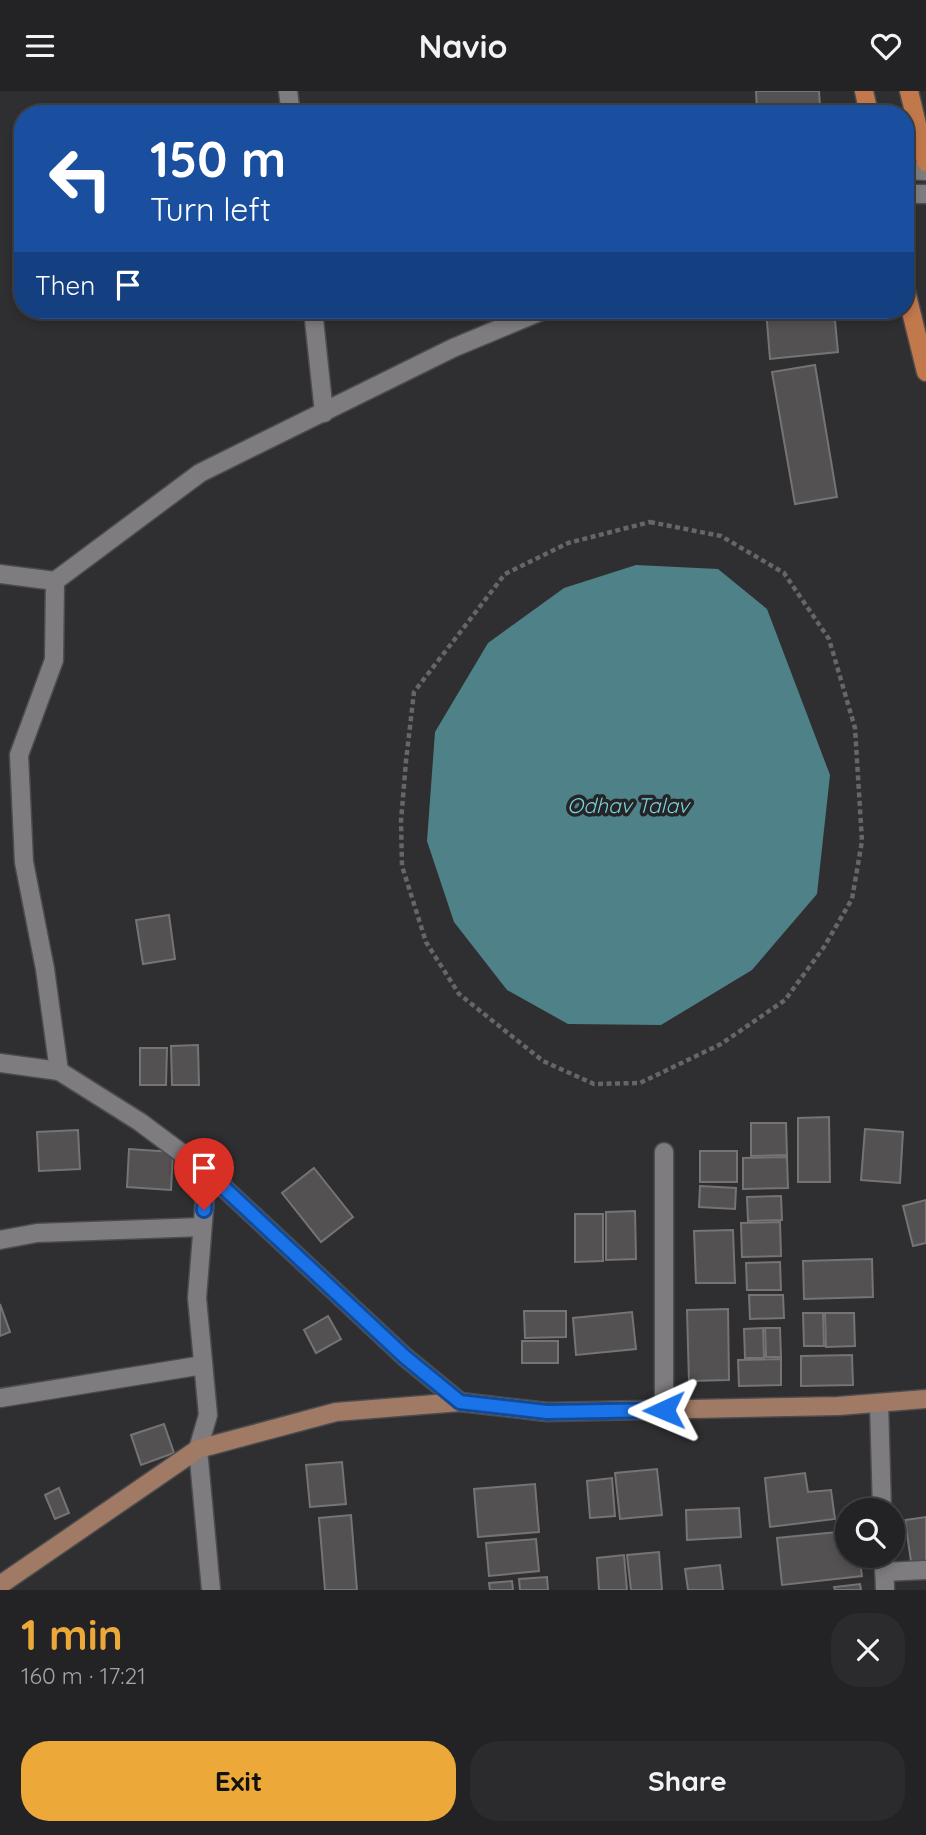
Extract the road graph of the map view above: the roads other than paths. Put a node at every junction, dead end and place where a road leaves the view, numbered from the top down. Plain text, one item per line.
1 (914, 112) edge
2 (926, 162) edge
3 (314, 319) edge
4 (522, 319) edge
5 (913, 319) edge
6 (926, 372) edge
7 (324, 413) junction
8 (0, 574) edge
9 (55, 581) junction
10 (0, 1063) edge
11 (59, 1071) junction
12 (664, 1151) dead end
13 (207, 1172) junction
14 (202, 1229) junction
15 (0, 1240) edge
16 (203, 1365) junction
17 (0, 1398) edge
18 (926, 1399) edge
19 (460, 1402) junction
20 (879, 1402) junction
21 (664, 1410) junction
22 (198, 1449) junction
23 (882, 1498) edge
24 (926, 1570) edge
25 (884, 1573) edge
26 (0, 1585) edge
27 (211, 1590) edge

1 - 2 main road
3 - 7 street
4 - 7 street
5 - 6 main road
7 - 9 street
8 - 9 street
9 - 11 street
10 - 11 street
11 - 13 street
12 - 21 street
13 - 14 street
13 - 19 street
14 - 15 street
14 - 16 street
16 - 17 street
16 - 22 street
18 - 20 street
19 - 21 street
19 - 22 street
20 - 21 street
20 - 23 street
22 - 26 street
22 - 27 street
24 - 25 street

